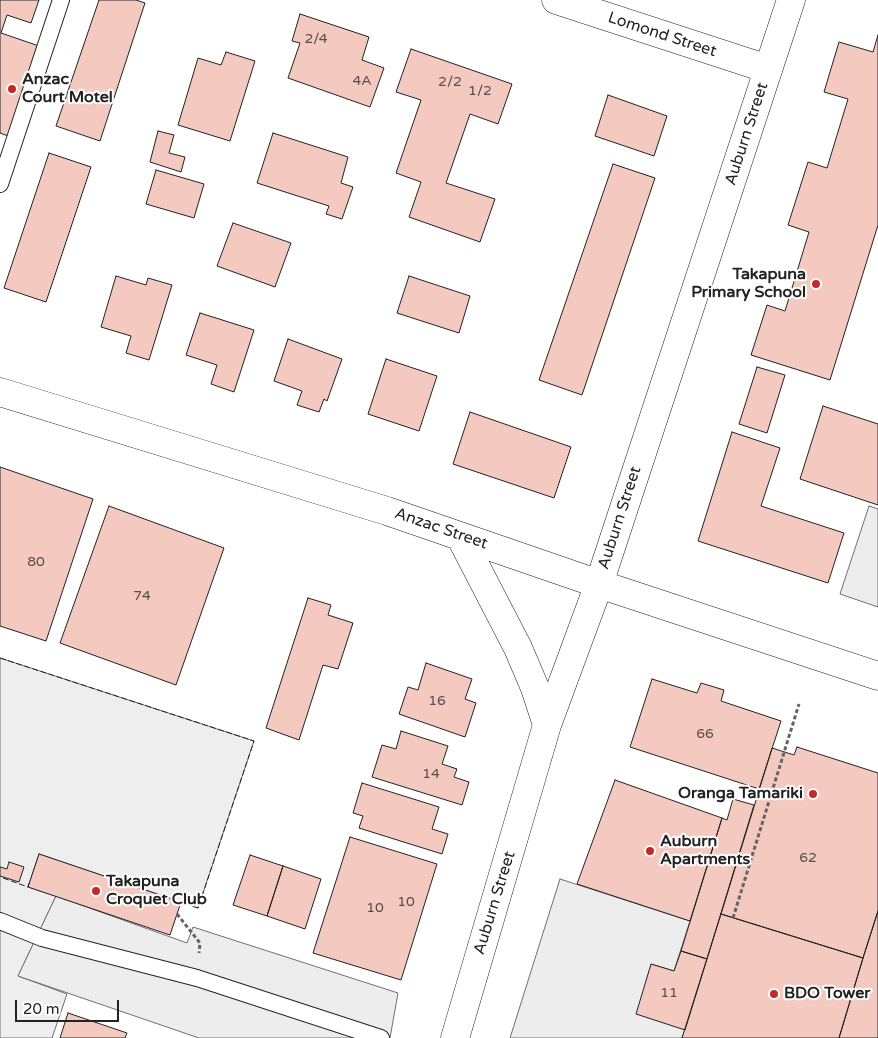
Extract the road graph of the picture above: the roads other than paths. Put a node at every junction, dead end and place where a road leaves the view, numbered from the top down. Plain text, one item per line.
1 (60, 0) edge
2 (556, 0) edge
3 (791, 0) edge
4 (768, 69) junction
5 (0, 184) edge
6 (0, 392) edge
7 (460, 536) junction
8 (599, 584) junction
9 (878, 676) edge
10 (548, 726) junction
11 (0, 920) edge
12 (381, 1038) edge
13 (455, 1038) edge

1 - 5 lane
2 - 4 main road, Lomond Street
3 - 4 main road, Auburn Street
4 - 8 main road, Auburn Street
6 - 7 main road, Anzac Street
7 - 8 main road, Anzac Street
7 - 10 main road
8 - 9 main road, Anzac Street
8 - 10 main road, Auburn Street
10 - 13 main road, Auburn Street
11 - 12 lane

